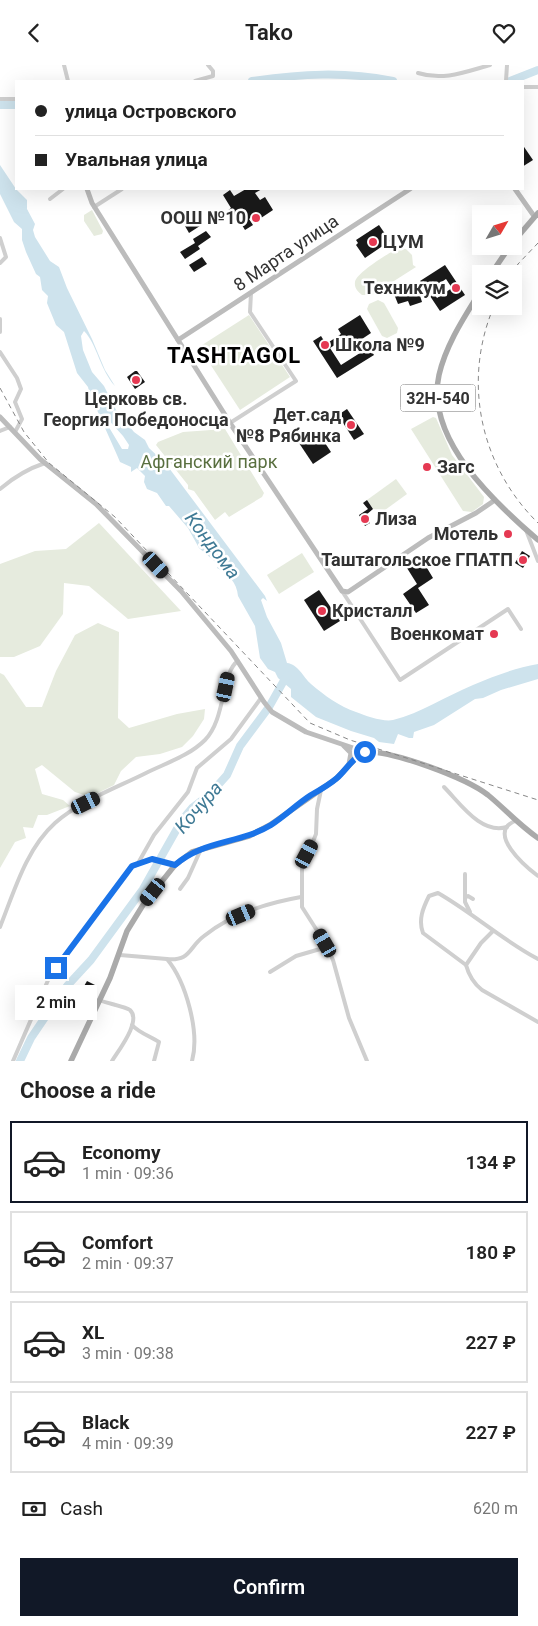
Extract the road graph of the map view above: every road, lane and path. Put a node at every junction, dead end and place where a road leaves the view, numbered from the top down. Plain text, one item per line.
1 (64, 65) edge
2 (208, 65) edge
3 (490, 65) edge
4 (507, 65) edge
5 (418, 73) dead end
6 (505, 79) edge
7 (68, 80) edge
8 (198, 80) edge
9 (524, 87) edge
10 (538, 87) edge
11 (0, 99) edge
12 (15, 99) edge
13 (62, 190) edge
14 (87, 190) edge
15 (120, 190) edge
16 (408, 190) edge
17 (516, 190) edge
18 (50, 199) dead end
19 (94, 207) junction
20 (536, 215) edge
21 (522, 232) edge
22 (0, 238) edge
23 (0, 263) edge
24 (251, 293) junction
25 (472, 306) edge
26 (0, 319) edge
27 (0, 332) edge
28 (178, 340) junction
29 (0, 352) edge
30 (0, 417) edge
31 (230, 423) junction
32 (10, 427) junction
33 (0, 431) edge
34 (15, 432) junction
35 (46, 463) junction
36 (0, 489) edge
37 (495, 499) junction
38 (526, 529) junction
39 (538, 540) edge
40 (538, 561) edge
41 (342, 591) junction
42 (521, 629) dead end
43 (238, 661) junction
44 (262, 700) junction
45 (344, 745) junction
46 (365, 752) junction
47 (347, 769) junction
48 (444, 787) dead end
49 (321, 790) junction
50 (515, 821) junction
51 (507, 827) junction
52 (538, 837) edge
53 (202, 848) junction
54 (137, 865) junction
55 (175, 865) junction
56 (465, 873) dead end
57 (538, 876) edge
58 (180, 889) dead end
59 (301, 897) junction
60 (466, 897) junction
61 (473, 899) dead end
62 (470, 912) junction
63 (0, 927) edge
64 (493, 931) junction
65 (327, 947) junction
66 (120, 955) junction
67 (167, 959) junction
68 (538, 959) edge
69 (466, 965) junction
70 (270, 972) dead end
71 (99, 1000) junction
72 (538, 1022) edge
73 (132, 1025) junction
74 (13, 1061) edge
75 (71, 1061) edge
76 (112, 1061) edge
77 (154, 1061) edge
78 (192, 1061) edge
79 (367, 1061) edge

1 - 7 street
2 - 8 street
3 - 5 street
4 - 6 street
9 - 10 street
11 - 12 street
13 - 18 street
14 - 19 street
15 - 19 street
16 - 24 street, 8 Марта улица
17 - 20 street
19 - 28 street
20 - 21 main road
22 - 23 street
24 - 28 street, 8 Марта улица
24 - 31 street
25 - 37 main road, 32Н-540
26 - 27 street
28 - 31 street
29 - 34 street
30 - 32 street
31 - 41 street
32 - 33 street
32 - 34 street
34 - 35 street
35 - 36 street
35 - 43 street
37 - 38 main road, 32Н-540
37 - 41 street
38 - 39 main road, 32Н-540
38 - 40 street
41 - 42 street
43 - 44 street
43 - 63 street
44 - 45 street
44 - 54 street
45 - 46 street
45 - 47 street
46 - 47 main road
46 - 50 main road
47 - 49 main road
48 - 51 street
49 - 53 main road
49 - 59 street
50 - 51 street
50 - 52 main road
51 - 57 street
53 - 55 main road
53 - 58 street
54 - 55 street
54 - 74 street
55 - 66 main road
56 - 60 street
59 - 65 street
59 - 67 street
60 - 61 street
60 - 62 street
62 - 64 street
62 - 69 street
64 - 68 street
64 - 69 street
65 - 70 street
65 - 79 street
66 - 67 street
66 - 71 main road
67 - 78 street
69 - 72 street
71 - 73 street
71 - 75 main road
73 - 76 street
73 - 77 street

